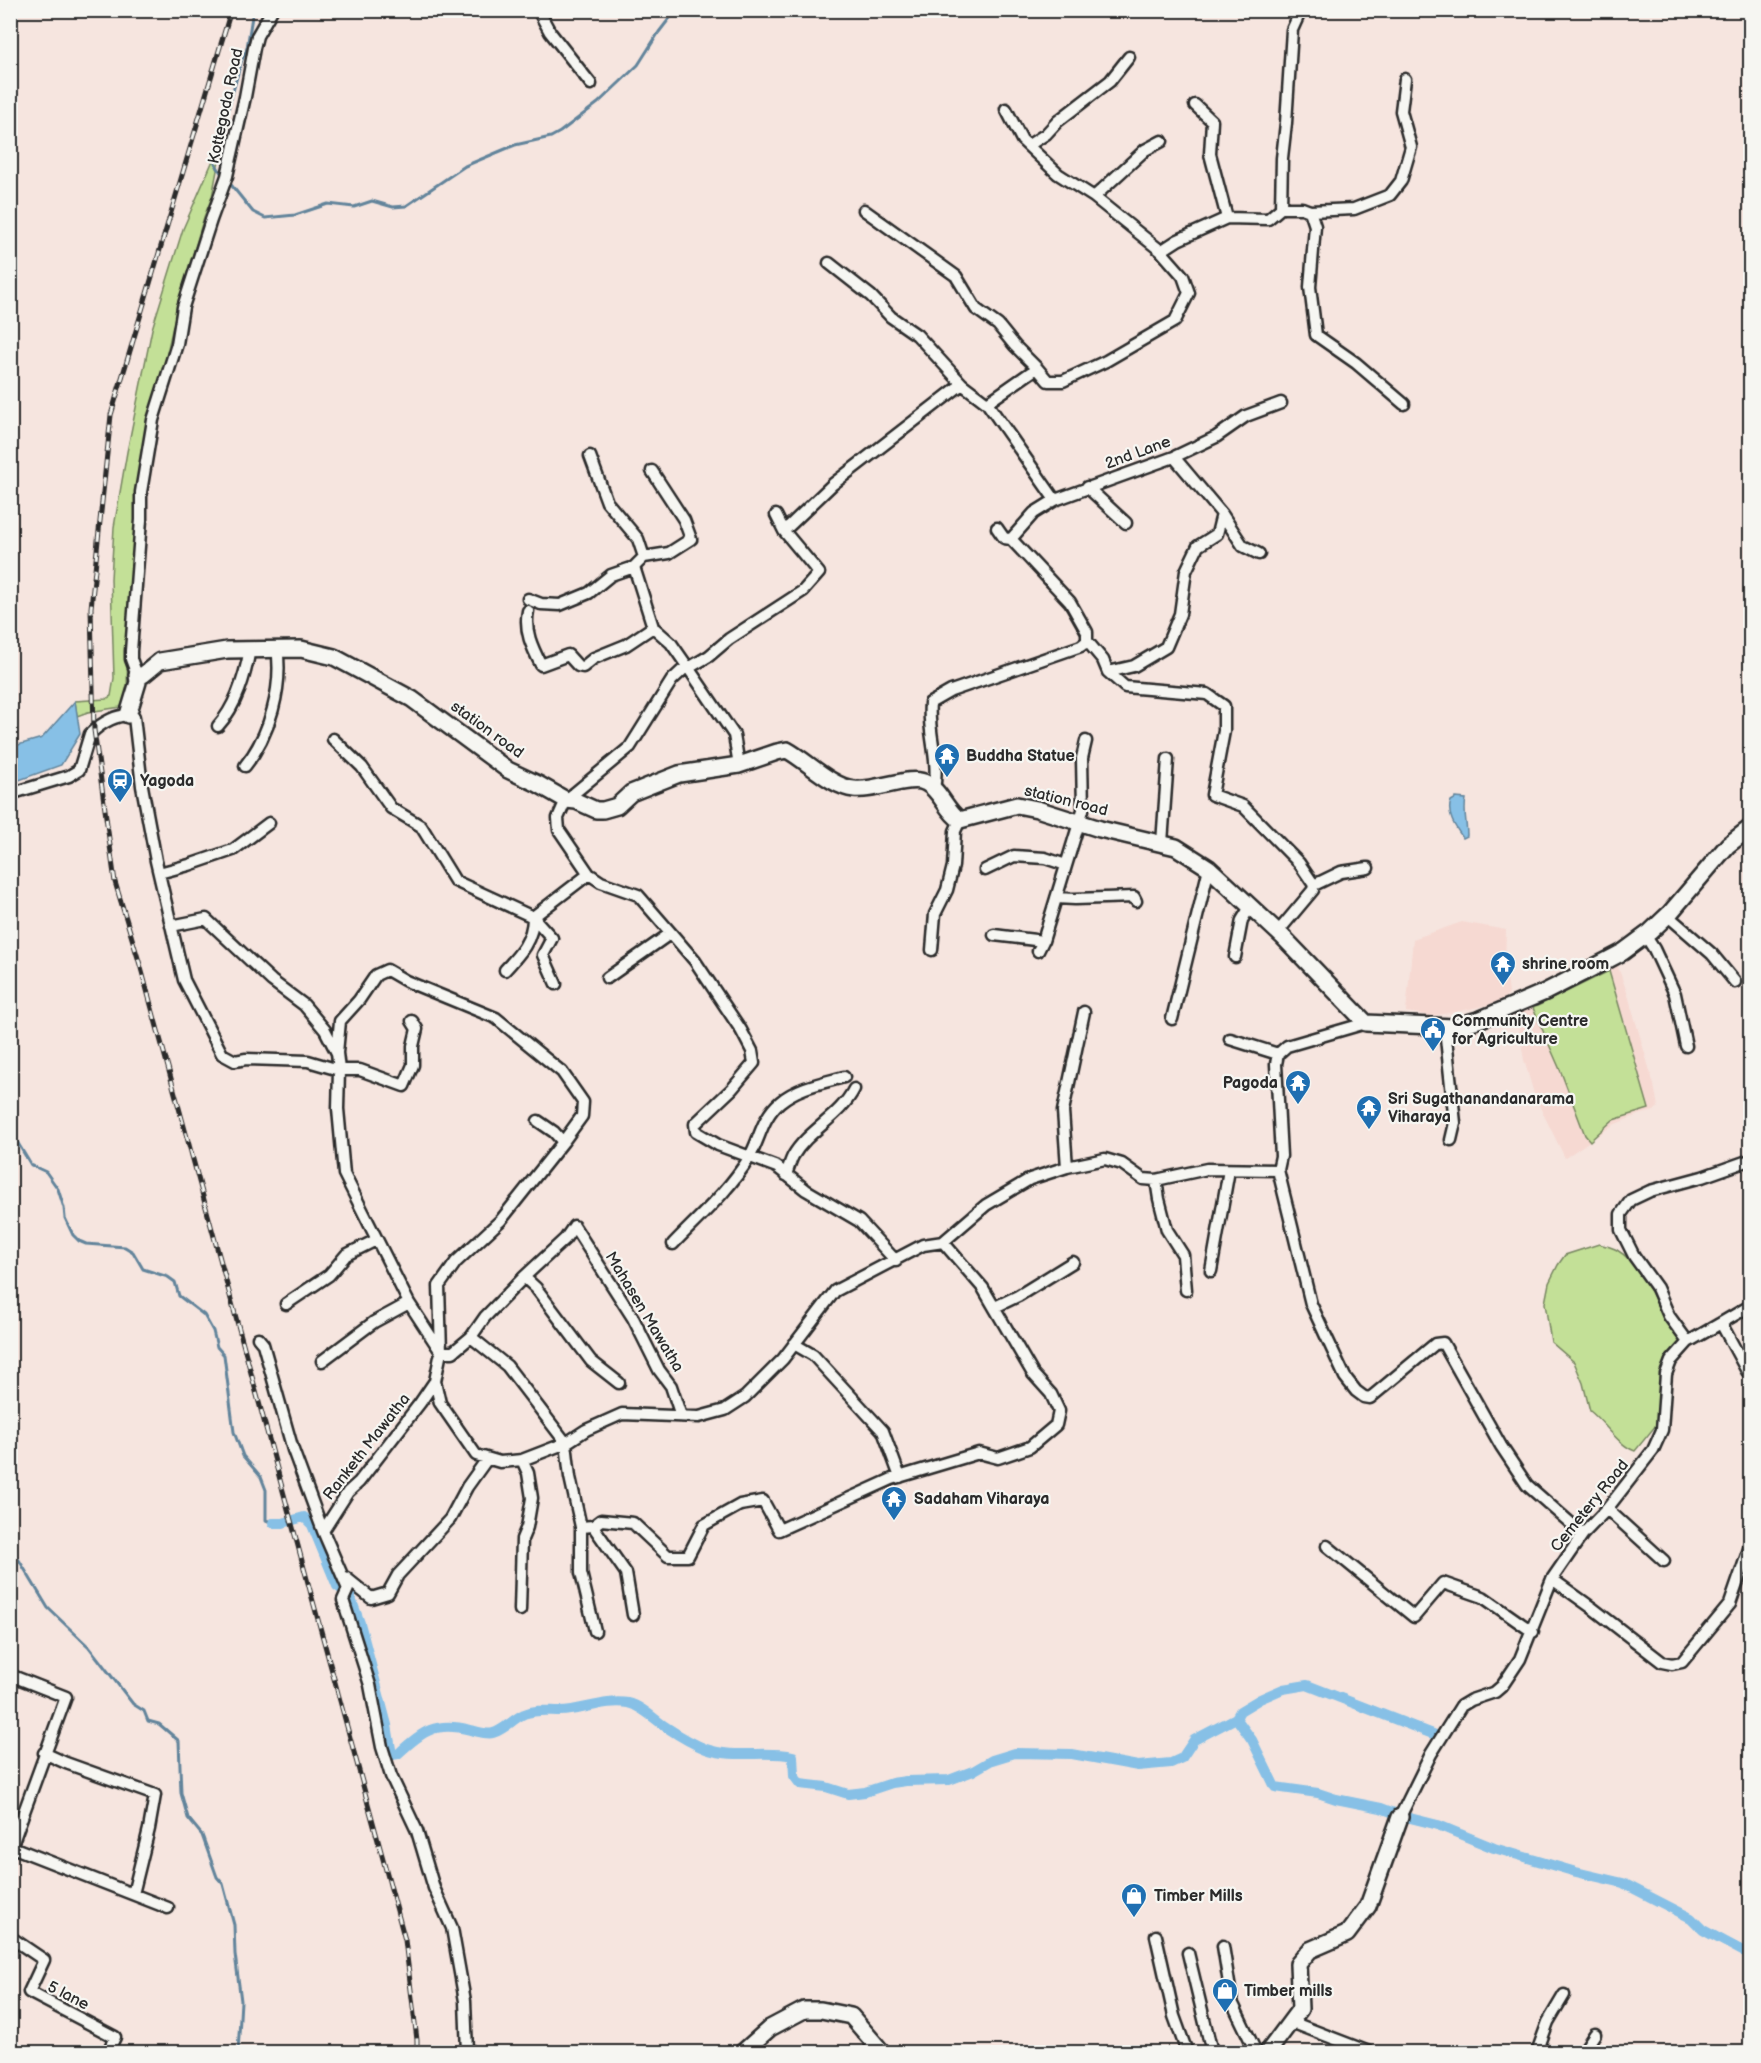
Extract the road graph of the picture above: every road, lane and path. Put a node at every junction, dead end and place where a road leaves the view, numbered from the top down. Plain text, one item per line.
1 (272, 10) edge
2 (538, 10) edge
3 (1302, 10) edge
4 (1129, 57) dead end
5 (1405, 80) dead end
6 (591, 84) dead end
7 (1195, 105) dead end
8 (1006, 110) dead end
9 (1162, 141) dead end
10 (1029, 146) junction
11 (1094, 197) junction
12 (1281, 208) junction
13 (864, 210) dead end
14 (1310, 211) junction
15 (1227, 218) junction
16 (1161, 251) junction
17 (829, 263) dead end
18 (1037, 368) junction
19 (962, 384) junction
20 (987, 402) junction
21 (1281, 403) dead end
22 (1404, 404) dead end
23 (590, 456) dead end
24 (1174, 457) junction
25 (652, 471) dead end
26 (1087, 487) junction
27 (1055, 500) junction
28 (1222, 514) junction
29 (776, 515) dead end
30 (1126, 523) dead end
31 (998, 528) dead end
32 (784, 531) junction
33 (1011, 539) junction
34 (1259, 554) dead end
35 (644, 557) junction
36 (634, 567) junction
37 (652, 627) junction
38 (1087, 641) junction
39 (277, 648) junction
40 (250, 649) junction
41 (687, 666) junction
42 (1108, 672) junction
43 (137, 675) junction
44 (128, 715) junction
45 (219, 726) dead end
46 (333, 739) dead end
47 (1086, 741) dead end
48 (1168, 759) dead end
49 (739, 765) junction
50 (245, 766) dead end
51 (934, 789) junction
52 (10, 794) edge
53 (566, 800) junction
54 (960, 820) junction
55 (269, 823) dead end
56 (1080, 823) junction
57 (1750, 828) edge
58 (1162, 843) junction
59 (1066, 865) junction
60 (1209, 868) junction
61 (1368, 868) dead end
62 (985, 870) dead end
63 (159, 873) junction
64 (589, 874) junction
65 (1314, 885) junction
66 (1056, 898) junction
67 (1136, 901) dead end
68 (1250, 907) junction
69 (1667, 915) junction
70 (533, 917) junction
71 (171, 926) junction
72 (671, 933) junction
73 (1277, 933) junction
74 (994, 936) dead end
75 (1645, 936) junction
76 (1043, 941) junction
77 (932, 950) dead end
78 (1038, 951) dead end
79 (1235, 957) dead end
80 (505, 970) dead end
81 (607, 978) dead end
82 (1735, 982) dead end
83 (556, 984) dead end
84 (1084, 1012) dead end
85 (1172, 1019) dead end
86 (412, 1021) dead end
87 (1365, 1023) junction
88 (1449, 1027) junction
89 (1230, 1039) dead end
90 (1686, 1046) dead end
91 (337, 1053) junction
92 (1278, 1054) junction
93 (339, 1070) junction
94 (844, 1077) dead end
95 (854, 1089) dead end
96 (538, 1121) dead end
97 (1450, 1140) dead end
98 (562, 1142) junction
99 (750, 1157) junction
100 (1750, 1160) edge
101 (1066, 1167) junction
102 (1229, 1170) junction
103 (1278, 1170) junction
104 (786, 1175) junction
105 (1156, 1180) junction
106 (376, 1240) junction
107 (943, 1242) junction
108 (673, 1244) dead end
109 (896, 1261) junction
110 (1072, 1262) dead end
111 (1211, 1271) dead end
112 (524, 1276) junction
113 (1186, 1290) dead end
114 (409, 1303) junction
115 (286, 1304) dead end
116 (1750, 1306) edge
117 (995, 1307) junction
118 (1721, 1323) junction
119 (471, 1336) junction
120 (258, 1338) dead end
121 (1688, 1342) junction
122 (794, 1344) junction
123 (441, 1352) junction
124 (322, 1361) dead end
125 (1750, 1374) edge
126 (435, 1381) junction
127 (619, 1383) dead end
128 (681, 1416) junction
129 (566, 1443) junction
130 (488, 1459) junction
131 (522, 1460) junction
132 (896, 1478) junction
133 (1607, 1509) junction
134 (593, 1526) junction
135 (581, 1527) junction
136 (323, 1531) junction
137 (1583, 1534) junction
138 (1750, 1545) edge
139 (1327, 1546) dead end
140 (1664, 1561) dead end
141 (342, 1575) junction
142 (1552, 1580) junction
143 (520, 1610) dead end
144 (633, 1615) dead end
145 (595, 1631) dead end
146 (1533, 1632) junction
147 (10, 1675) edge
148 (44, 1753) junction
149 (1401, 1816) joint
150 (11, 1849) edge
151 (133, 1894) junction
152 (168, 1908) dead end
153 (1156, 1936) dead end
154 (10, 1937) edge
155 (1223, 1946) dead end
156 (1188, 1953) dead end
157 (1564, 1995) dead end
158 (1294, 2017) junction
159 (1595, 2034) dead end
160 (108, 2052) edge
161 (466, 2052) edge
162 (743, 2052) edge
163 (882, 2052) edge
164 (1187, 2052) edge
165 (1212, 2052) edge
166 (1256, 2052) edge
167 (1268, 2052) edge
168 (1369, 2052) edge
169 (1537, 2052) edge
170 (1583, 2052) edge

1 - 43 street, Kottegoda Road
2 - 6 street
3 - 12 street
4 - 10 street
5 - 14 street
7 - 15 street
8 - 10 street
9 - 11 street
10 - 11 street
11 - 16 street
12 - 14 street
12 - 15 street
13 - 18 street
14 - 22 street
15 - 16 street
16 - 18 street
17 - 19 street
18 - 20 street
19 - 20 street
19 - 32 street
20 - 27 street
21 - 24 street, 2nd Lane
23 - 35 street
24 - 26 street, 2nd Lane
24 - 28 street
25 - 35 street
26 - 27 street, 2nd Lane
26 - 30 street
27 - 33 street, 2nd Lane
28 - 34 street
28 - 42 street
29 - 32 street
31 - 33 street
32 - 41 street
33 - 38 street
35 - 36 street
36 - 37 street
36 - 37 street
37 - 41 street
38 - 42 street
38 - 51 street
39 - 40 street, station road
39 - 50 street
39 - 53 street, station road
40 - 43 street, station road
40 - 45 street
41 - 49 street
41 - 53 street
42 - 65 street
43 - 44 street
44 - 52 street
44 - 63 street
46 - 70 street
47 - 56 street
48 - 58 street
49 - 51 street, station road
49 - 53 street, station road
51 - 54 street
53 - 64 street
54 - 56 street, station road
54 - 77 street
55 - 63 street
56 - 58 street, station road
56 - 59 street
57 - 69 street
58 - 60 street, station road
59 - 62 street
59 - 66 street
60 - 68 street, station road
60 - 85 street
61 - 65 street
63 - 71 street
64 - 70 street
64 - 72 street
65 - 73 street
66 - 67 street
66 - 76 street
68 - 73 street, station road
68 - 79 street
69 - 75 street
69 - 82 street
70 - 80 street
70 - 83 street
71 - 91 street
71 - 93 street
72 - 81 street
72 - 99 street
73 - 87 street, station road
74 - 76 street
75 - 88 street
75 - 90 street
76 - 78 street
84 - 101 street
86 - 93 street
87 - 88 street
87 - 92 street
88 - 97 street
89 - 92 street
91 - 93 street
91 - 98 street
92 - 103 street
93 - 106 street
94 - 99 street
95 - 104 street
96 - 98 street
98 - 123 street
99 - 104 street
99 - 108 street
100 - 121 street
101 - 105 street
101 - 107 street
102 - 103 street
102 - 105 street
102 - 111 street
103 - 137 street
104 - 109 street
105 - 113 street
106 - 114 street
106 - 115 street
107 - 109 street
107 - 117 street
109 - 122 street
110 - 117 street
112 - 119 street
112 - 127 street
112 - 128 street, Mahasen Mawatha
114 - 123 street
114 - 124 street
116 - 118 street, Cemetery Road
117 - 132 street
118 - 121 street, Cemetery Road
118 - 125 street
119 - 123 street
119 - 129 street
120 - 136 street
121 - 133 street, Cemetery Road
122 - 128 street
122 - 132 street
123 - 126 street
126 - 130 street
126 - 136 street, Ranketh Mawatha
128 - 129 street
129 - 131 street
129 - 135 street
130 - 131 street
130 - 141 street
131 - 143 street
132 - 134 street
133 - 137 street, Cemetery Road
133 - 140 street
134 - 135 street
134 - 144 street
135 - 145 street
136 - 141 street
137 - 142 street, Cemetery Road
138 - 142 street
139 - 146 street
141 - 161 street
142 - 146 street, Cemetery Road
146 - 149 street, Cemetery Road
147 - 148 street
148 - 150 street
148 - 151 street
149 - 158 street
150 - 151 street
151 - 152 street
153 - 164 street
154 - 160 street, 5 lane
155 - 166 street
156 - 165 street
157 - 169 street
158 - 167 street
158 - 168 street
159 - 170 street
162 - 163 street

